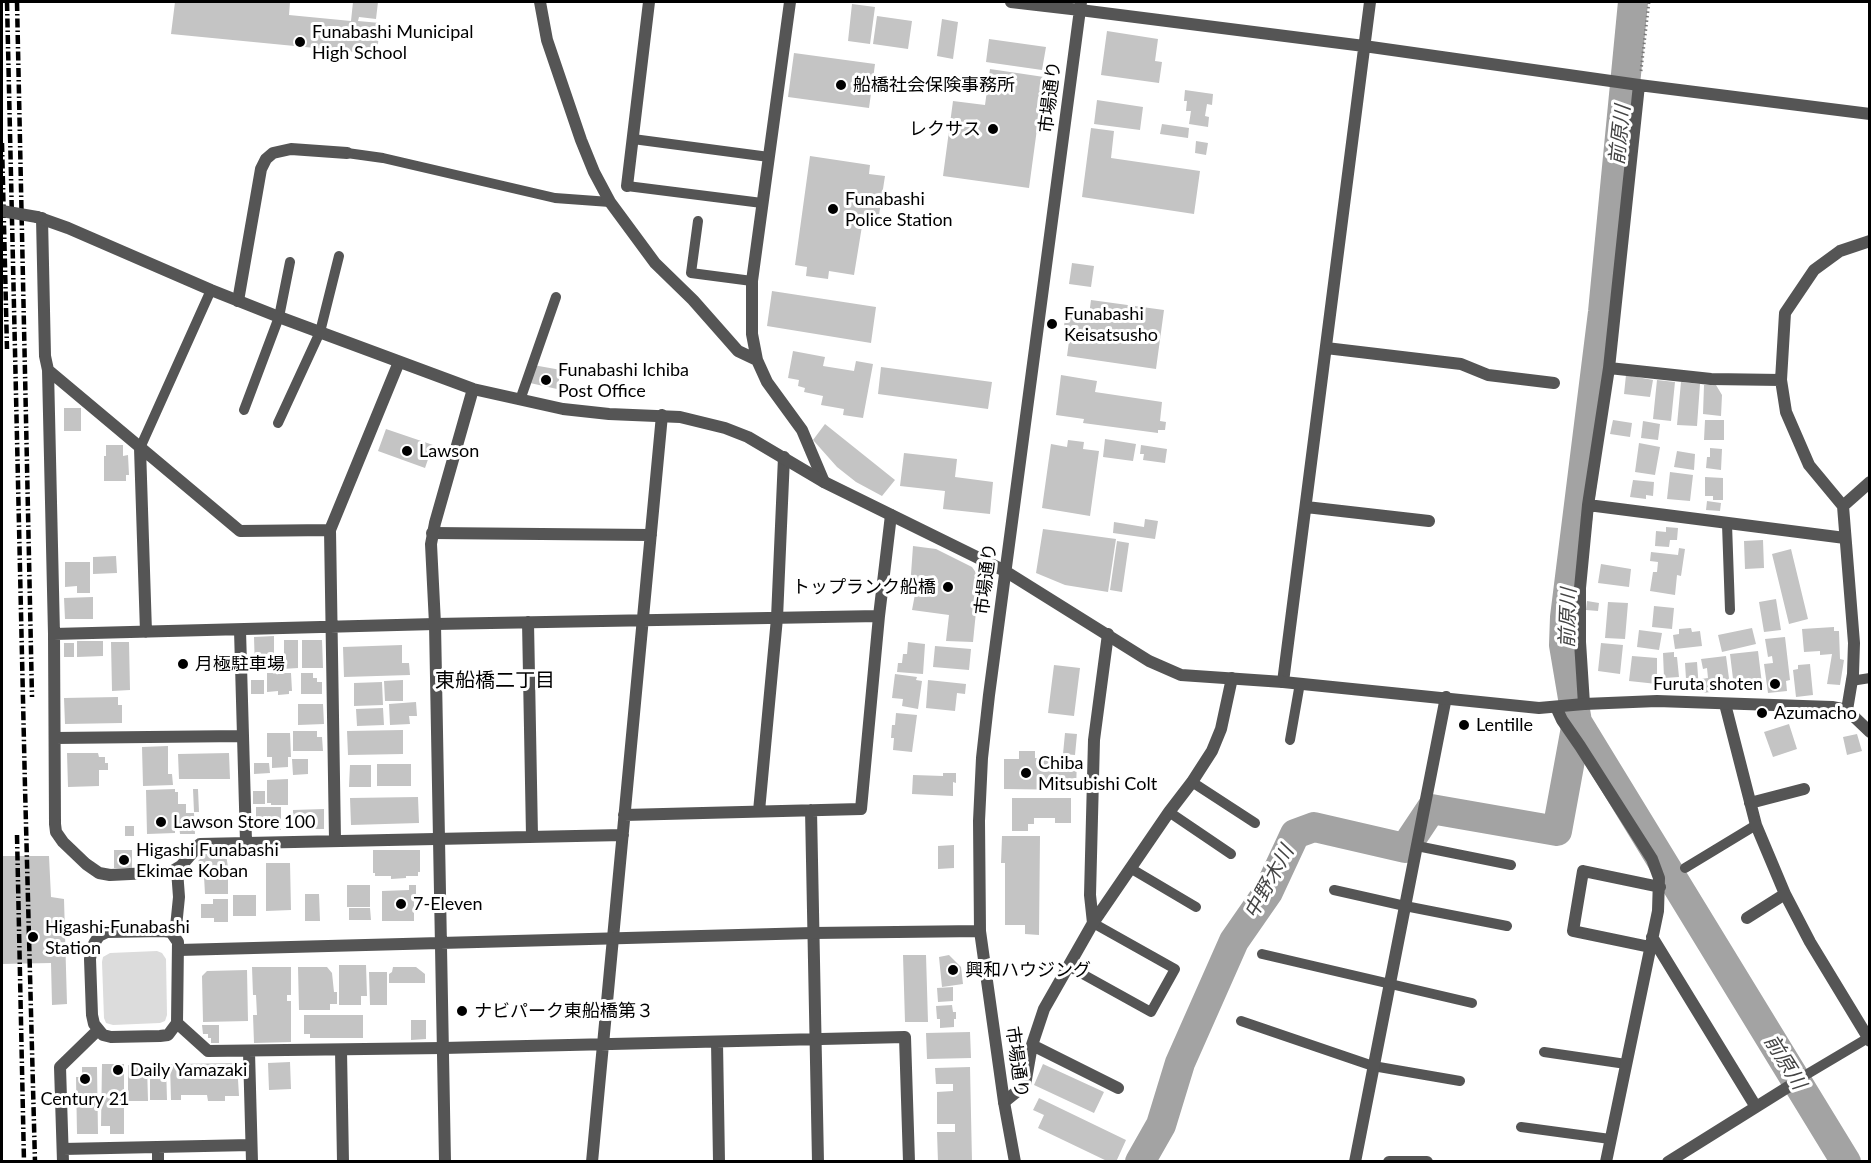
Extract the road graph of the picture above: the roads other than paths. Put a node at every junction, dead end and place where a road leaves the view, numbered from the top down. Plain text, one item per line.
1 (540, 2) edge
2 (650, 2) edge
3 (790, 2) edge
4 (1011, 2) edge
5 (1371, 2) edge
6 (1080, 6) edge
7 (1364, 46) junction
8 (1637, 85) junction
9 (1869, 114) edge
10 (633, 139) junction
11 (347, 153) joint
12 (769, 157) junction
13 (627, 186) joint
14 (610, 202) junction
15 (762, 203) junction
16 (2, 211) edge
17 (39, 218) junction
18 (698, 221) dead end
19 (1869, 241) edge
20 (339, 256) dead end
21 (290, 262) dead end
22 (752, 280) junction
23 (211, 290) junction
24 (556, 297) dead end
25 (238, 301) junction
26 (279, 317) junction
27 (320, 332) junction
28 (1326, 348) junction
29 (757, 360) junction
30 (399, 362) junction
31 (1609, 368) junction
32 (48, 369) junction
33 (1781, 380) junction
34 (1554, 383) dead end
35 (473, 389) junction
36 (520, 400) junction
37 (244, 410) dead end
38 (662, 416) junction
39 (278, 423) dead end
40 (140, 448) junction
41 (784, 457) junction
42 (824, 482) junction
43 (1869, 482) edge
44 (1588, 505) junction
45 (1843, 506) junction
46 (1306, 507) junction
47 (891, 515) junction
48 (1429, 521) dead end
49 (1727, 524) junction
50 (330, 530) junction
51 (432, 533) junction
52 (651, 535) junction
53 (1845, 538) junction
54 (1005, 571) junction
55 (1730, 610) dead end
56 (879, 616) junction
57 (777, 618) junction
58 (642, 620) junction
59 (528, 622) junction
60 (435, 624) junction
61 (332, 627) junction
62 (240, 630) junction
63 (54, 633) junction
64 (146, 633) junction
65 (1108, 634) junction
66 (1232, 678) junction
67 (1869, 678) edge
68 (1851, 681) junction
69 (1283, 682) junction
70 (1300, 683) junction
71 (1446, 697) junction
72 (1582, 704) junction
73 (1725, 704) junction
74 (1559, 706) junction
75 (1846, 710) junction
76 (1869, 732) edge
77 (243, 736) junction
78 (55, 738) junction
79 (1290, 740) dead end
80 (1192, 782) junction
81 (1804, 789) dead end
82 (1750, 803) junction
83 (811, 810) junction
84 (759, 811) junction
85 (1169, 812) junction
86 (624, 815) junction
87 (1255, 823) dead end
88 (1756, 825) junction
89 (623, 835) junction
90 (532, 836) junction
91 (438, 839) junction
92 (335, 840) junction
93 (246, 842) junction
94 (1417, 846) junction
95 (1231, 854) dead end
96 (1511, 865) dead end
97 (1130, 868) junction
98 (1685, 868) dead end
99 (177, 870) junction
100 (1660, 887) junction
101 (1334, 890) dead end
102 (1785, 894) junction
103 (1405, 906) junction
104 (1197, 907) dead end
105 (1747, 918) dead end
106 (1093, 923) junction
107 (1508, 926) dead end
108 (980, 931) junction
109 (813, 933) junction
110 (175, 937) junction
111 (613, 939) junction
112 (1651, 942) junction
113 (442, 944) junction
114 (178, 950) junction
115 (1262, 954) dead end
116 (1068, 966) junction
117 (1389, 983) junction
118 (1472, 1003) dead end
119 (1241, 1021) dead end
120 (177, 1023) junction
121 (98, 1030) junction
122 (815, 1039) junction
123 (1869, 1039) edge
124 (717, 1042) junction
125 (603, 1044) junction
126 (1032, 1045) junction
127 (443, 1048) junction
128 (341, 1050) junction
129 (249, 1052) junction
130 (1544, 1052) dead end
131 (1626, 1064) junction
132 (1373, 1066) junction
133 (1804, 1076) dead end
134 (1460, 1081) dead end
135 (1788, 1087) dead end
136 (1118, 1088) dead end
137 (1004, 1102) junction
138 (1756, 1107) junction
139 (1521, 1127) dead end
140 (1610, 1139) junction
141 (251, 1145) junction
142 (158, 1147) junction
143 (63, 1155) edge
144 (158, 1161) edge
145 (252, 1161) edge
146 (343, 1161) edge
147 (445, 1161) edge
148 (592, 1161) edge
149 (719, 1161) edge
150 (818, 1161) edge
151 (909, 1161) edge
152 (1015, 1161) edge
153 (1355, 1161) edge
154 (1389, 1161) edge
155 (1427, 1161) edge
156 (1606, 1161) edge
157 (1668, 1161) edge

1 - 14 street
2 - 10 street
3 - 12 street
4 - 6 street
5 - 7 street
6 - 7 street
6 - 54 street, 市場通り
7 - 8 street
7 - 28 street
8 - 9 street
8 - 31 street
10 - 12 lane
10 - 13 street
11 - 14 lane
11 - 25 street
12 - 15 street
13 - 15 lane
14 - 29 street
15 - 22 street
16 - 17 street, bridge
17 - 23 street
17 - 32 street
18 - 22 lane
19 - 33 street
20 - 27 lane
21 - 26 lane
22 - 29 street
23 - 25 street
23 - 40 lane
24 - 36 lane
25 - 26 street
26 - 27 street
26 - 37 lane
27 - 30 street
27 - 39 lane
28 - 34 street
28 - 46 street
29 - 42 street
30 - 35 street
30 - 50 street
31 - 33 street
31 - 44 street
32 - 40 street
32 - 63 street
33 - 45 street
35 - 36 street
35 - 51 street
36 - 38 street
38 - 41 street
38 - 52 street
40 - 50 street
40 - 64 street
41 - 42 street
41 - 57 street
42 - 47 street
43 - 45 street
44 - 49 street
44 - 72 street
45 - 53 street
46 - 48 street
46 - 69 street
47 - 54 street
47 - 56 street
49 - 53 street
49 - 55 lane
50 - 61 street
51 - 52 street
51 - 60 street
52 - 58 street
53 - 68 street
54 - 65 street
54 - 108 street, 市場通り
56 - 57 street
56 - 83 street
57 - 58 street
57 - 84 street
58 - 59 street
58 - 86 street
59 - 60 street
59 - 90 street
60 - 61 street
60 - 91 street
61 - 62 street
61 - 92 street
62 - 64 street
62 - 77 street
63 - 64 street
63 - 78 street
65 - 66 street
65 - 106 street
66 - 69 street
66 - 80 street
67 - 68 lane
68 - 75 street
69 - 70 street
70 - 71 street
70 - 79 lane
71 - 74 street
71 - 94 street
72 - 73 street
72 - 74 street
73 - 75 street
73 - 82 street
74 - 100 street
75 - 76 street
77 - 78 street
77 - 93 street
78 - 99 street
80 - 85 street
80 - 87 lane
81 - 82 street
82 - 88 street
83 - 84 street
83 - 109 street
84 - 86 street
85 - 95 lane
85 - 97 street
86 - 89 street
88 - 98 lane
88 - 102 street
89 - 90 street
89 - 111 street
90 - 91 street
91 - 92 street
91 - 113 street
92 - 93 street
93 - 99 street
94 - 96 lane
94 - 103 street
97 - 104 lane
97 - 106 street
99 - 110 street
100 - 112 street
100 - 112 street
101 - 103 lane
102 - 105 street
102 - 123 street
103 - 107 lane
103 - 117 street
106 - 116 street
106 - 116 lane
108 - 109 street
108 - 137 street, 市場通り
109 - 111 street
109 - 122 street
110 - 114 street
110 - 121 street
111 - 113 street
111 - 125 street
112 - 131 street
112 - 138 street
113 - 114 street
113 - 127 street
114 - 120 street
115 - 117 lane
116 - 126 street
117 - 118 lane
117 - 132 street
119 - 132 lane
120 - 121 street
120 - 129 street
121 - 143 street
122 - 124 street
122 - 150 street
122 - 151 street
123 - 133 lane
124 - 125 street
124 - 149 street
125 - 127 street
125 - 148 street
126 - 136 street
126 - 137 street
127 - 128 street
127 - 147 street
128 - 129 street
128 - 146 street
129 - 141 street
130 - 131 lane
131 - 140 street
132 - 134 lane
132 - 153 street
135 - 138 street
137 - 152 street, 市場通り
138 - 157 street
139 - 140 lane
140 - 156 street
141 - 142 street
141 - 145 street
142 - 143 street
142 - 144 street
154 - 155 street

